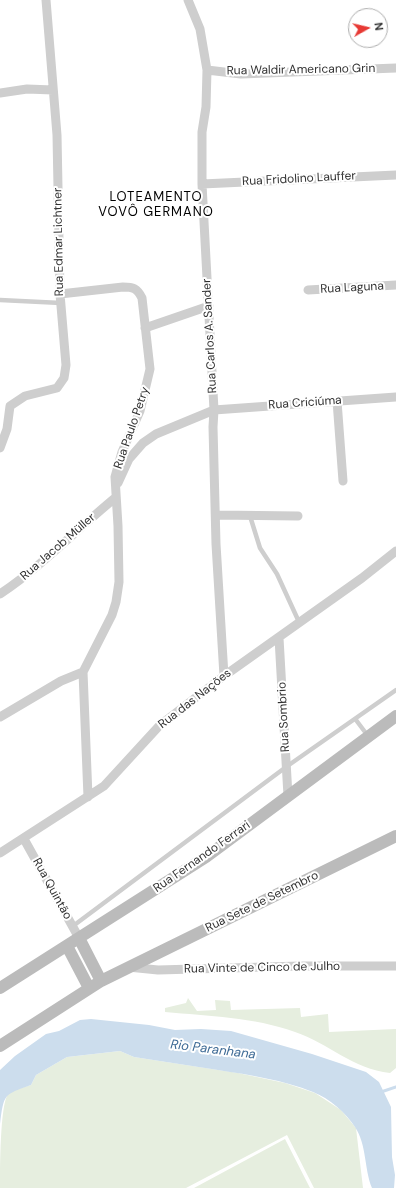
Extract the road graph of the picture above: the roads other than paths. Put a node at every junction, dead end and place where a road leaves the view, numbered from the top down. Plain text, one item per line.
1 (46, 0) edge
2 (188, 0) edge
3 (396, 68) edge
4 (207, 70) junction
5 (53, 90) junction
6 (0, 93) edge
7 (396, 175) edge
8 (202, 184) junction
9 (396, 285) edge
10 (308, 290) dead end
11 (61, 298) junction
12 (0, 300) edge
13 (209, 306) junction
14 (146, 328) junction
15 (396, 397) edge
16 (337, 401) junction
17 (214, 410) junction
18 (0, 448) edge
19 (343, 481) dead end
20 (115, 489) junction
21 (116, 498) junction
22 (217, 516) junction
23 (250, 516) junction
24 (298, 516) dead end
25 (396, 551) edge
26 (0, 594) edge
27 (300, 623) junction
28 (279, 638) junction
29 (83, 672) junction
30 (224, 676) junction
31 (396, 690) edge
32 (396, 716) edge
33 (0, 717) edge
34 (356, 720) junction
35 (369, 736) junction
36 (286, 767) junction
37 (288, 796) junction
38 (88, 797) junction
39 (396, 836) edge
40 (24, 839) junction
41 (0, 853) edge
42 (72, 926) junction
43 (82, 944) junction
44 (69, 951) junction
45 (396, 966) edge
46 (128, 967) junction
47 (101, 981) junction
48 (0, 988) edge
49 (89, 988) junction
50 (0, 1046) edge

1 - 5 street, Rua Edmar Lichtner
2 - 4 street, Rua Carlos A. Sander
3 - 4 street, Rua Waldir Americano Grin
4 - 8 street, Rua Carlos A. Sander
5 - 6 street
5 - 11 street, Rua Edmar Lichtner
7 - 8 street, Rua Fridolino Lauffer
8 - 13 street, Rua Carlos A. Sander
9 - 10 street, Rua Laguna
11 - 12 lane
11 - 14 street, Rua Paulo Petry
11 - 18 street, Rua Edmar Lichtner
13 - 14 street
13 - 17 street, Rua Carlos A. Sander
14 - 20 street, Rua Paulo Petry
15 - 16 street, Rua Criciúma
16 - 17 street, Rua Criciúma
16 - 19 street
17 - 20 street, Rua Criciúma
17 - 22 street, Rua Carlos A. Sander
20 - 21 street, Rua Paulo Petry
21 - 26 street, Rua Jacob Müller
21 - 29 street, Rua Paulo Petry
22 - 23 street
22 - 30 street, Rua Carlos A. Sander
23 - 24 street
23 - 27 lane
25 - 27 street, Rua das Nações
27 - 28 street, Rua das Nações
28 - 30 street, Rua das Nações
28 - 36 street, Rua Sombrio
29 - 33 street
29 - 38 street
30 - 38 street, Rua das Nações
31 - 34 lane
32 - 35 main road, Rua Fernando Ferrari
34 - 35 lane
34 - 36 lane
35 - 37 main road, Rua Fernando Ferrari
36 - 37 street, Rua Sombrio
36 - 42 lane
37 - 43 main road, Rua Fernando Ferrari
38 - 40 street, Rua das Nações
39 - 46 main road, Rua Sete de Setembro
40 - 41 street, Rua das Nações
40 - 42 street, Rua Quintão
42 - 43 street, Rua Quintão
43 - 44 main road, Rua Fernando Ferrari
43 - 47 main road
44 - 48 main road, Rua Fernando Ferrari
44 - 49 main road
45 - 46 street, Rua Vinte de Cinco de Julho
46 - 47 main road, Rua Sete de Setembro
47 - 49 main road, Rua Sete de Setembro
49 - 50 main road, Rua Sete de Setembro

